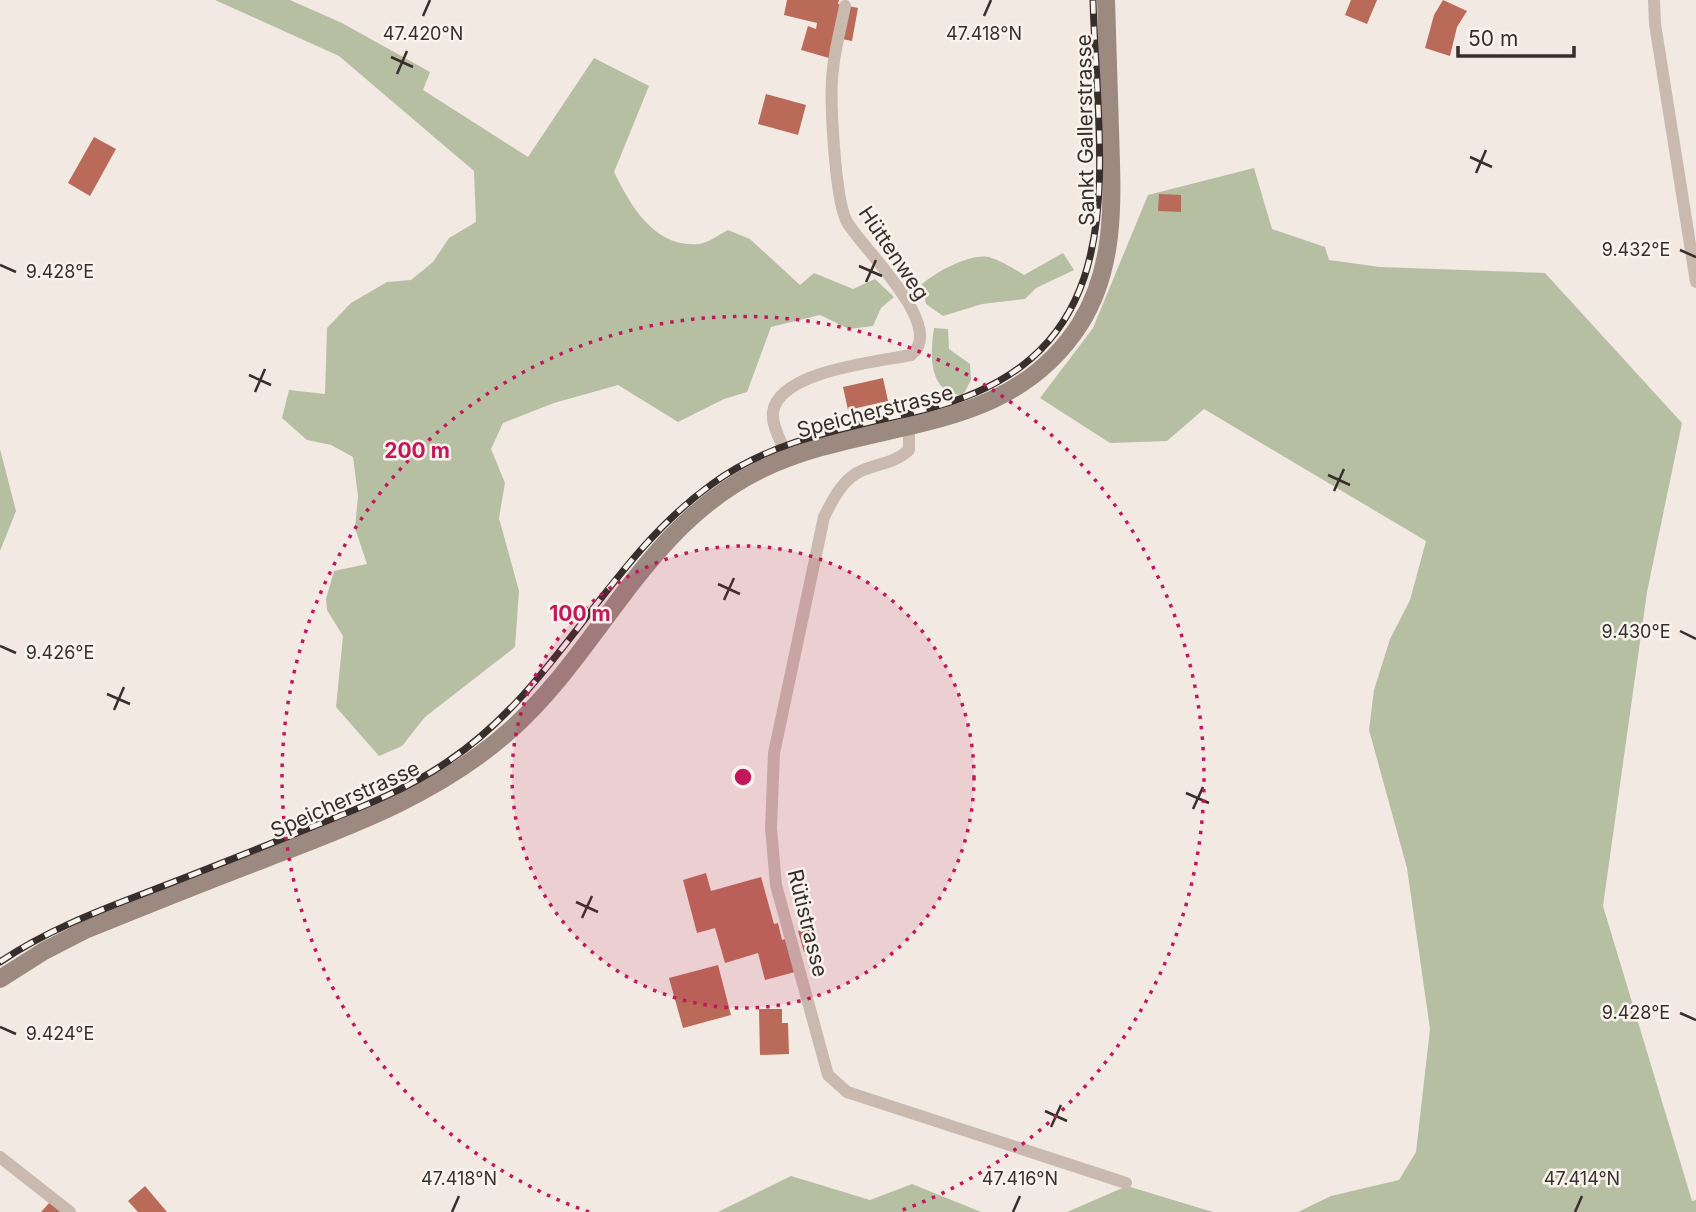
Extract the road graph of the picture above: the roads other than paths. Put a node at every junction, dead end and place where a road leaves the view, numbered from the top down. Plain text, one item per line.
1 (1106, 0) edge
2 (1654, 0) edge
3 (845, 6) dead end
4 (1696, 282) edge
5 (1093, 298) joint
6 (909, 426) junction
7 (788, 458) junction
8 (0, 979) edge
9 (0, 1157) edge
10 (1126, 1183) dead end
11 (70, 1212) edge

1 - 5 main road, Sankt Gallerstrasse
2 - 4 street
3 - 7 street, Hüttenweg
5 - 6 main road, Speicherstrasse
6 - 7 main road, Speicherstrasse
6 - 10 street, Rütistrasse
7 - 8 main road, Speicherstrasse
9 - 11 street

